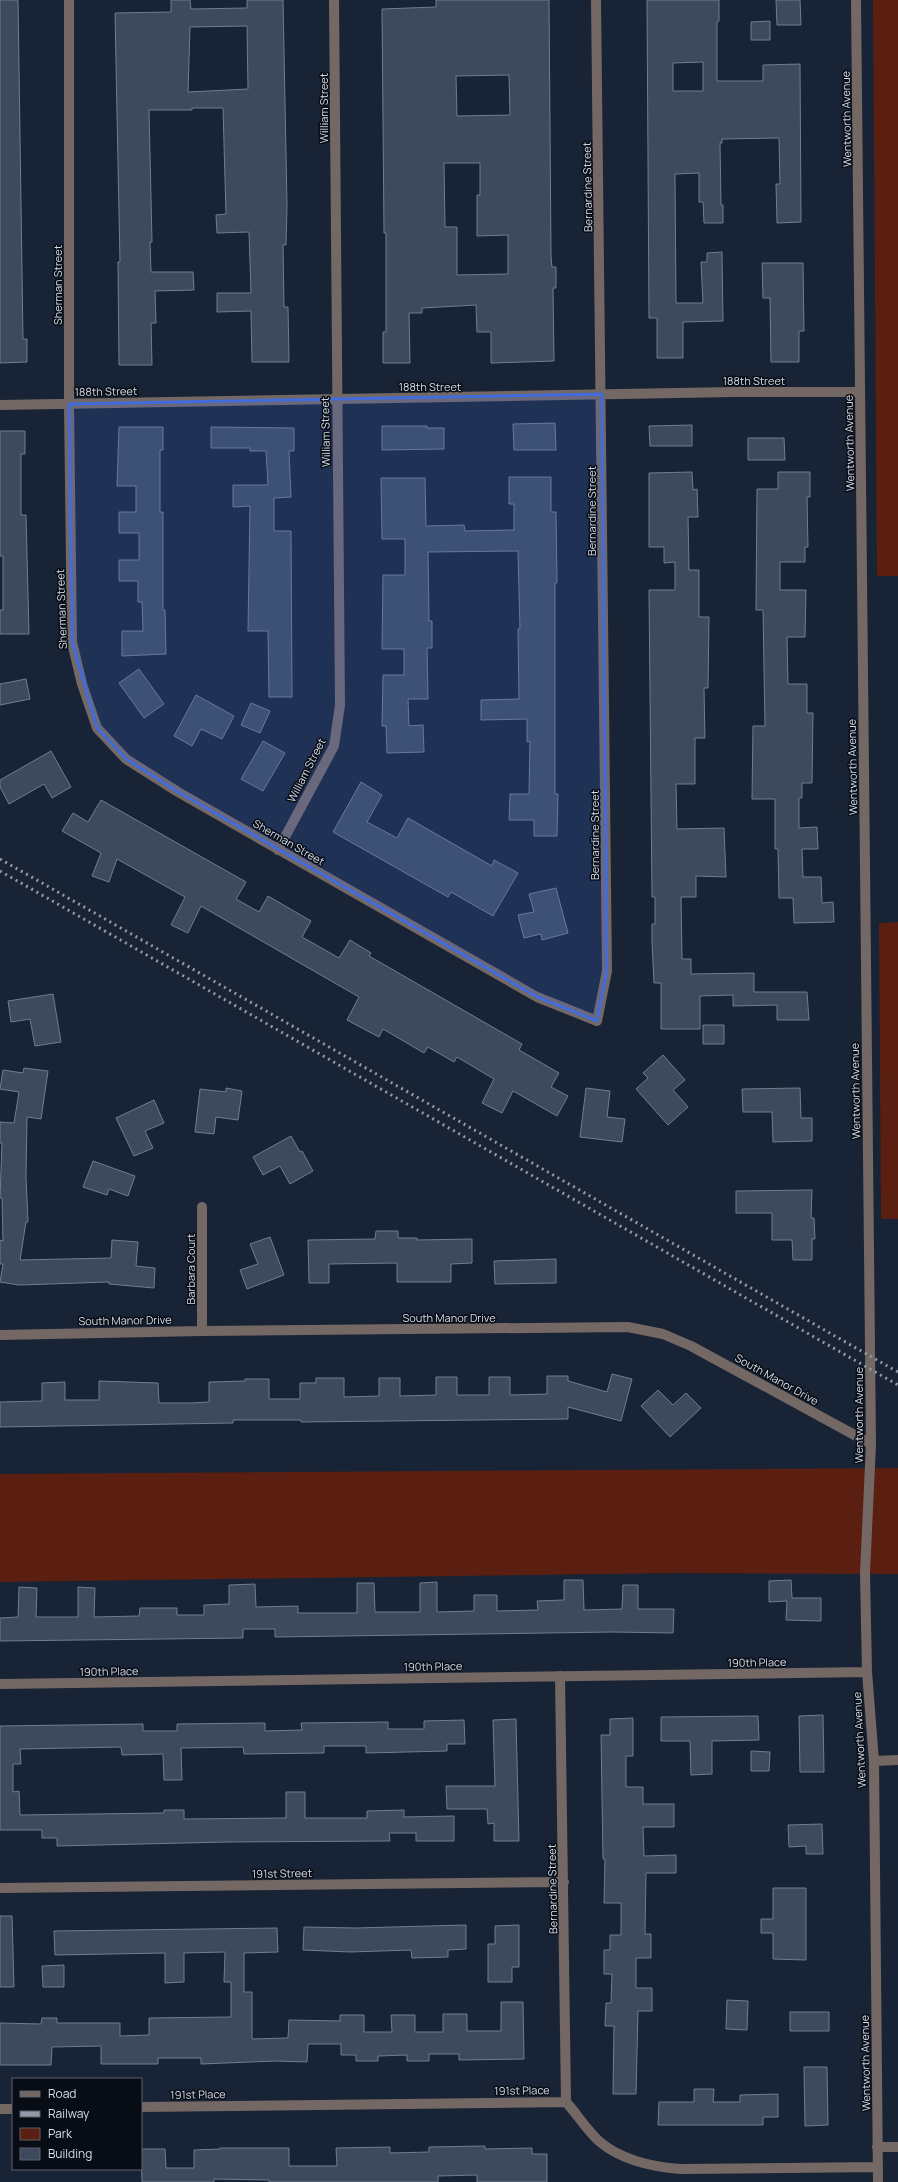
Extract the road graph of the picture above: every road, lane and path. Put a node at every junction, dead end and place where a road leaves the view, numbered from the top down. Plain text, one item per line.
1 (69, 0) edge
2 (334, 0) edge
3 (596, 0) edge
4 (856, 0) edge
5 (860, 392) junction
6 (602, 394) junction
7 (336, 398) junction
8 (69, 404) junction
9 (0, 405) edge
10 (278, 850) junction
11 (597, 1021) joint
12 (202, 1207) dead end
13 (202, 1330) junction
14 (0, 1335) edge
15 (871, 1444) junction
16 (867, 1672) junction
17 (560, 1676) junction
18 (0, 1684) edge
19 (898, 1760) edge
20 (874, 1761) junction
21 (564, 1882) junction
22 (0, 1888) edge
23 (566, 2102) junction
24 (142, 2107) edge
25 (0, 2109) edge
26 (12, 2109) edge
27 (877, 2147) junction
28 (898, 2147) edge
29 (878, 2167) junction
30 (878, 2182) edge

1 - 8 street, Sherman Street
2 - 7 street, William Street
3 - 6 street, Bernardine Street
4 - 5 street, Wentworth Avenue
5 - 6 street, 188th Street
5 - 15 street, Wentworth Avenue
6 - 7 street, 188th Street
6 - 11 street, Bernardine Street
7 - 8 street, 188th Street
7 - 10 street, William Street
8 - 9 street, 188th Street
8 - 10 street, Sherman Street
10 - 11 street, Sherman Street
12 - 13 street, Barbara Court
13 - 14 street, South Manor Drive
13 - 15 street, South Manor Drive
15 - 16 street, Wentworth Avenue
16 - 17 street, 190th Place
16 - 20 street, Wentworth Avenue
17 - 18 street, 190th Place
17 - 21 street, Bernardine Street
19 - 20 street
20 - 27 street, Wentworth Avenue
21 - 22 street, 191st Street
21 - 23 street, Bernardine Street
23 - 24 street, 191st Place
23 - 29 street
25 - 26 street
27 - 28 street
27 - 29 street, Wentworth Avenue
29 - 30 street, Wentworth Avenue

